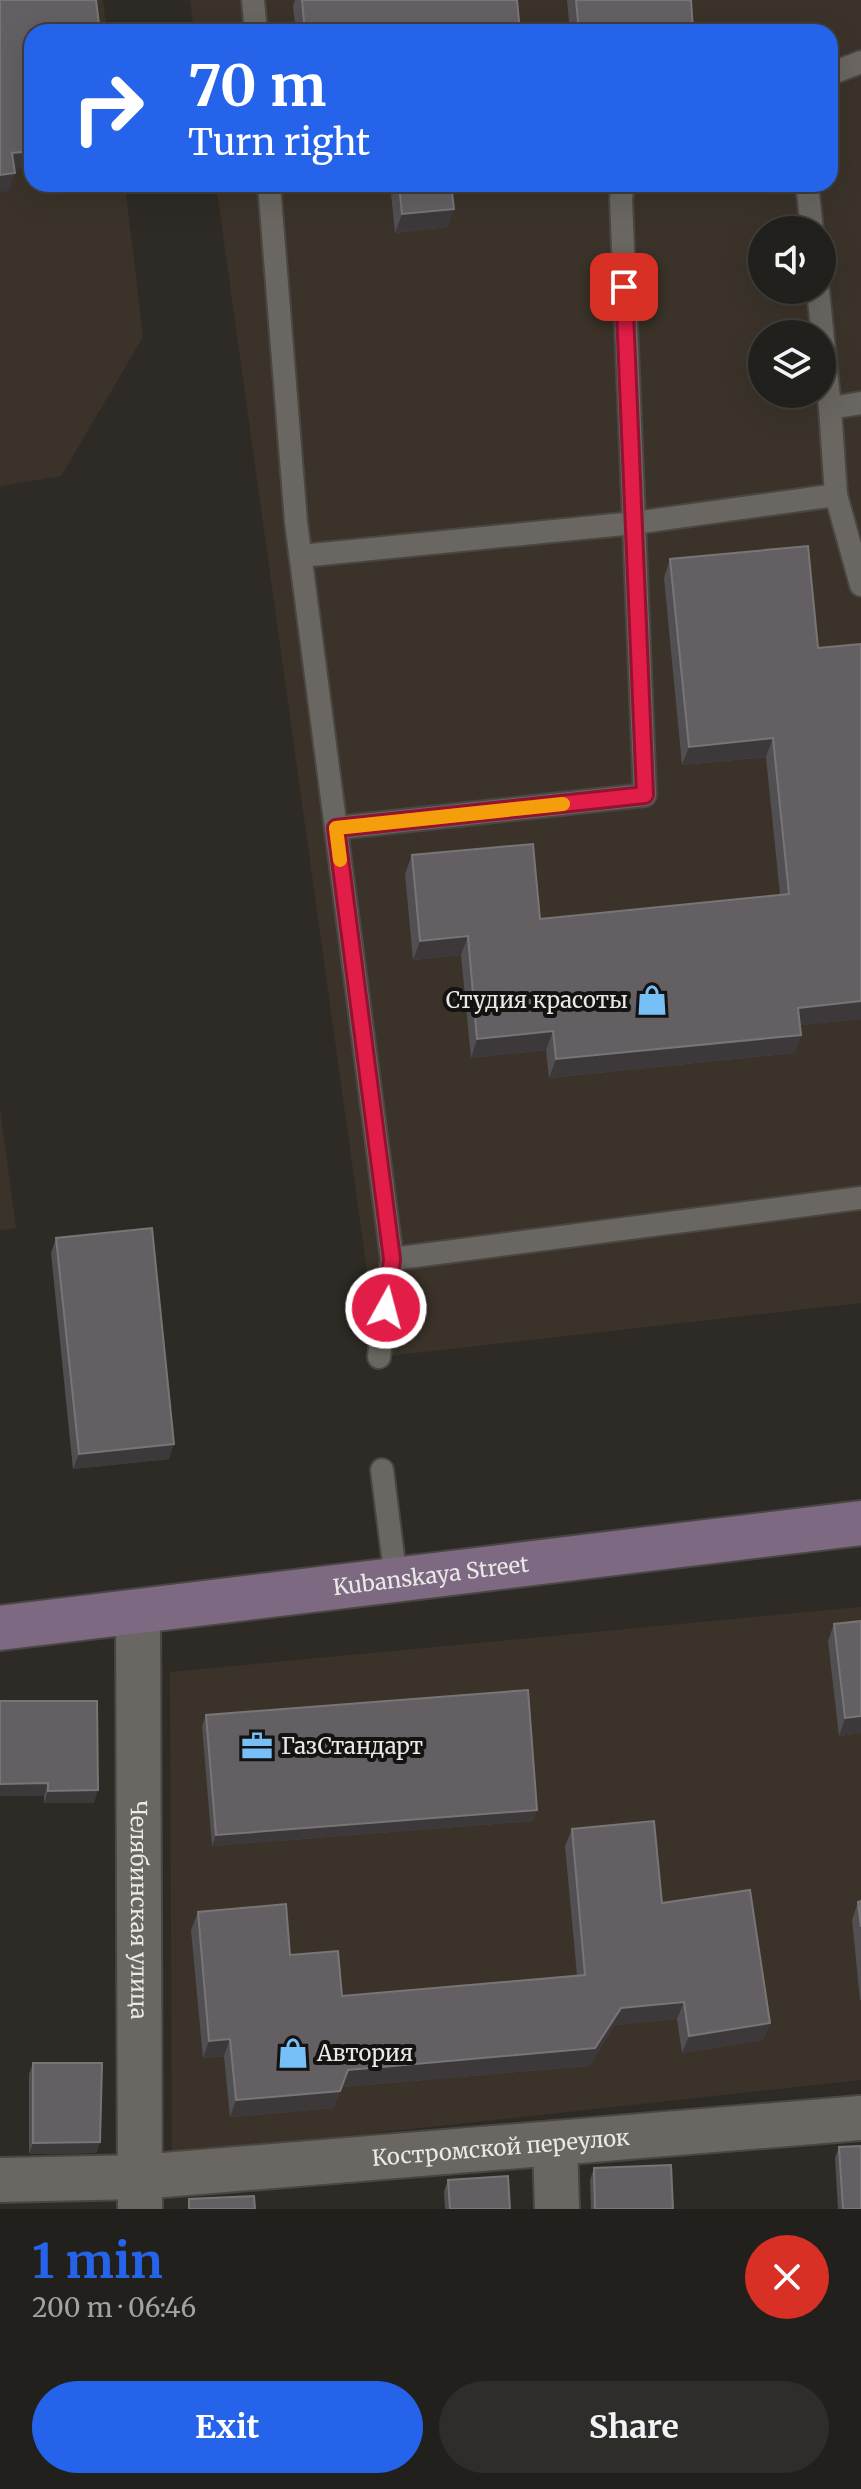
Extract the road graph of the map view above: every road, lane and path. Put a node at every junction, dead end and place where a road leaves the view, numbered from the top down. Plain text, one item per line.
1 (253, 0) edge
2 (255, 24) edge
3 (861, 62) edge
4 (838, 71) edge
5 (270, 192) edge
6 (622, 192) edge
7 (808, 192) edge
8 (810, 216) edge
9 (861, 403) edge
10 (836, 407) edge
11 (830, 408) edge
12 (836, 495) junction
13 (634, 523) junction
14 (301, 556) junction
15 (861, 585) edge
16 (336, 828) junction
17 (861, 1198) edge
18 (392, 1259) junction
19 (379, 1357) dead end
20 (382, 1470) dead end
21 (861, 1523) edge
22 (396, 1580) junction
23 (138, 1612) junction
24 (0, 1628) edge
25 (861, 2118) edge
26 (555, 2143) junction
27 (0, 2180) edge
28 (140, 2193) edge
29 (557, 2209) edge

1 - 2 lane
3 - 4 lane
5 - 14 lane
6 - 13 lane
7 - 8 lane
9 - 10 lane
11 - 12 lane
12 - 13 lane
12 - 15 lane
13 - 14 lane
13 - 16 lane
14 - 16 lane
16 - 18 lane
17 - 18 lane
18 - 19 lane
20 - 22 lane
21 - 22 main road, Kubanskaya Street
22 - 23 main road, Kubanskaya Street
23 - 24 main road, Kubanskaya Street
23 - 28 street, Челябинская улица
25 - 26 street, Костромской переулок
26 - 28 street, Костромской переулок
26 - 29 street
27 - 28 street, Костромской переулок

